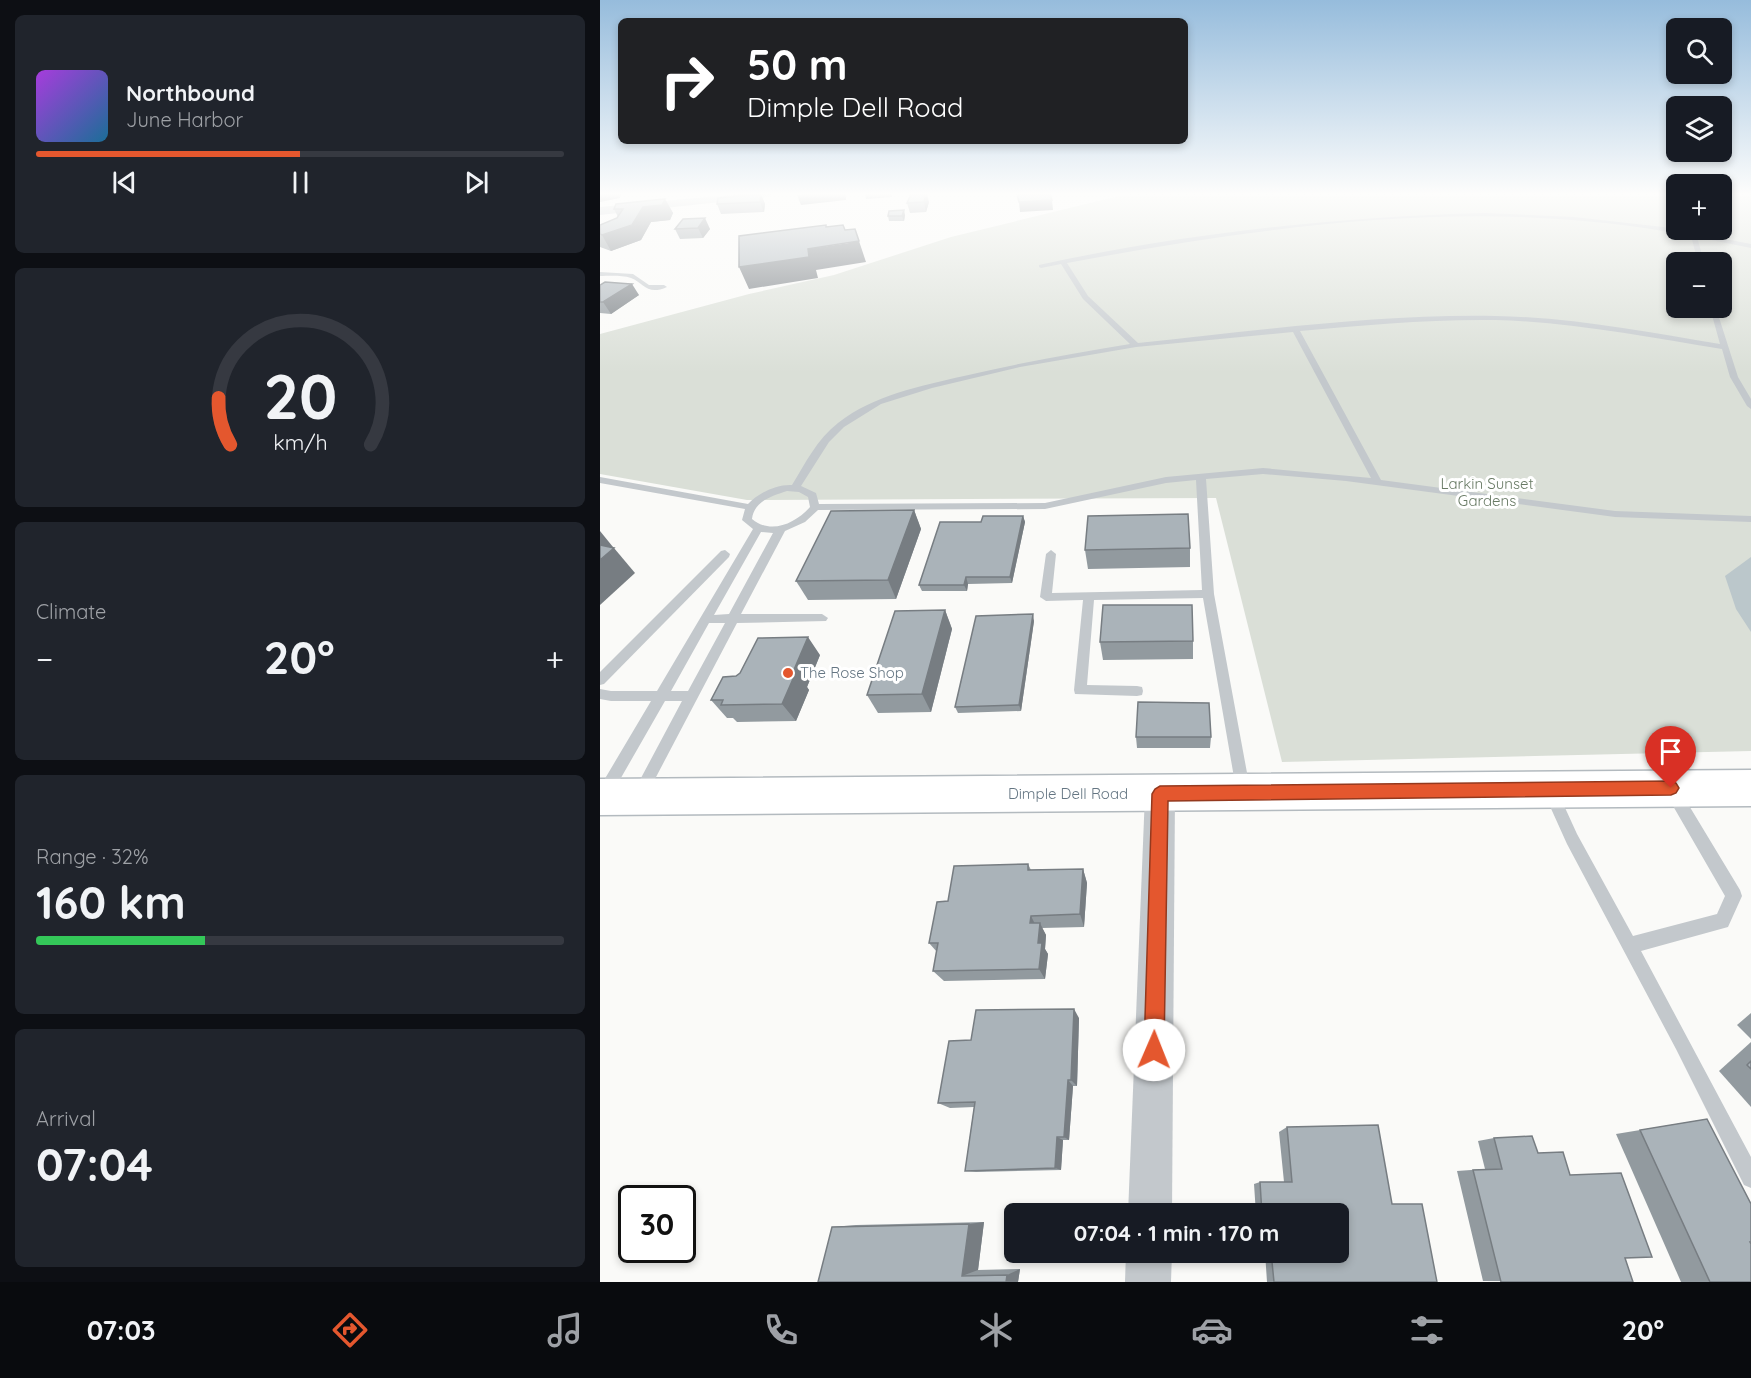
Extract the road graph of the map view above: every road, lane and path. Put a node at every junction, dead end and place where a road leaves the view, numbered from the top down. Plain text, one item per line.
1 (1108, 254) edge
2 (1063, 262) junction
3 (1041, 266) dead end
4 (600, 274) edge
5 (664, 287) dead end
6 (1716, 318) edge
7 (1296, 331) junction
8 (1136, 345) junction
9 (1724, 347) junction
10 (1751, 406) edge
11 (1200, 476) junction
12 (600, 480) edge
13 (1378, 483) junction
14 (795, 488) junction
15 (750, 507) junction
16 (815, 507) junction
17 (1751, 519) edge
18 (780, 528) junction
19 (758, 529) junction
20 (725, 554) dead end
21 (1051, 554) dead end
22 (742, 557) junction
23 (765, 558) junction
24 (1208, 594) junction
25 (1089, 596) junction
26 (822, 618) dead end
27 (706, 619) junction
28 (732, 619) junction
29 (600, 680) edge
30 (1137, 690) dead end
31 (600, 694) edge
32 (662, 695) junction
33 (691, 696) junction
34 (1671, 788) junction
35 (1751, 788) edge
36 (1549, 789) junction
37 (1244, 793) junction
38 (1160, 794) junction
39 (614, 797) edge
40 (1629, 945) junction
41 (1751, 1178) edge
42 (1150, 1203) edge
43 (1149, 1263) edge
44 (1148, 1282) edge

1 - 2 lane
2 - 3 lane
2 - 8 lane
4 - 5 lane
6 - 9 lane
7 - 8 lane
7 - 9 lane
7 - 13 lane
8 - 14 lane
9 - 10 lane
11 - 13 lane
11 - 16 lane
11 - 24 lane
12 - 15 lane
13 - 17 lane
14 - 15 lane
14 - 16 lane
15 - 19 lane
16 - 18 lane
18 - 19 lane
18 - 23 lane
19 - 22 lane
20 - 29 lane
21 - 25 lane
22 - 23 lane
22 - 27 lane
23 - 28 lane
24 - 25 lane
24 - 37 lane
25 - 30 lane
26 - 28 lane
27 - 28 lane
27 - 32 lane
28 - 33 lane
31 - 32 lane
32 - 33 lane
32 - 39 lane
33 - 39 lane
34 - 35 street, Dimple Dell Road
34 - 36 street, Dimple Dell Road
34 - 40 lane
36 - 37 street, Dimple Dell Road
36 - 40 lane
37 - 38 street, Dimple Dell Road
38 - 39 street, Dimple Dell Road
38 - 42 street
40 - 41 lane
43 - 44 street

